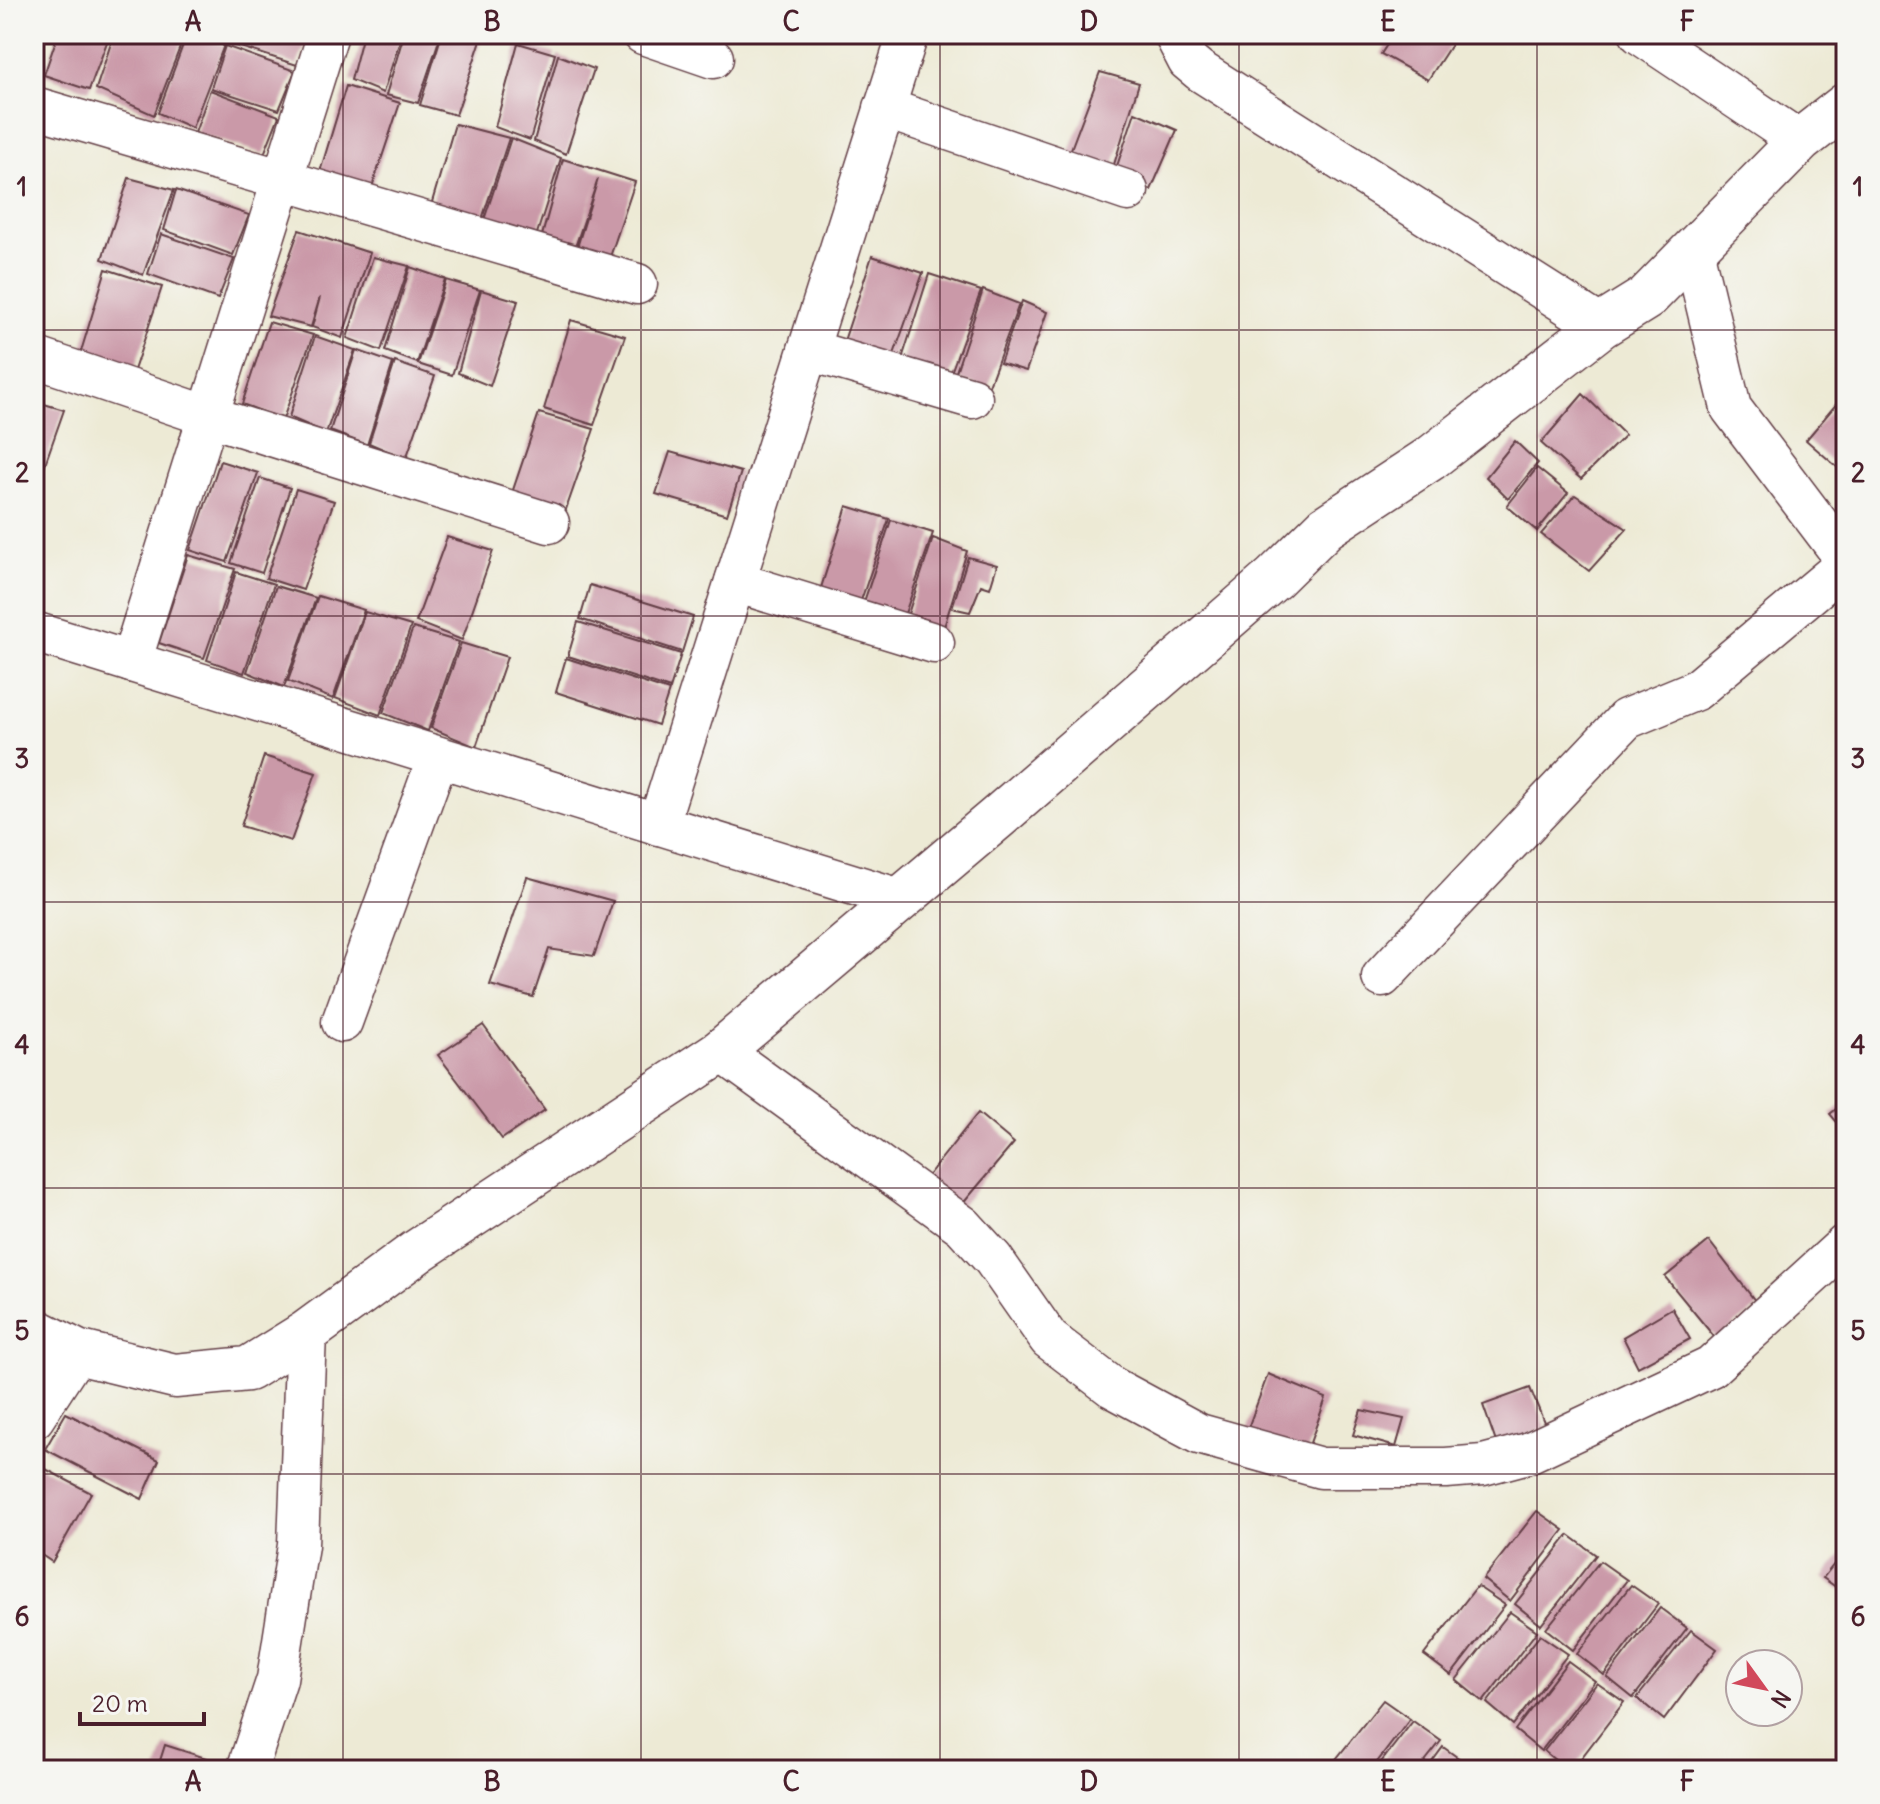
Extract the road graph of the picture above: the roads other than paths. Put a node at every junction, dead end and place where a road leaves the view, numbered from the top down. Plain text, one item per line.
1 (328, 34) edge
2 (643, 34) edge
3 (908, 34) edge
4 (1174, 34) edge
5 (1640, 34) edge
6 (713, 58) dead end
7 (1846, 105) edge
8 (34, 107) edge
9 (884, 108) junction
10 (1800, 141) junction
11 (282, 181) junction
12 (1128, 191) dead end
13 (1693, 250) junction
14 (637, 284) dead end
15 (1601, 326) junction
16 (808, 350) junction
17 (34, 357) edge
18 (972, 398) dead end
19 (208, 416) junction
20 (549, 523) dead end
21 (1846, 562) edge
22 (735, 582) junction
23 (34, 632) edge
24 (934, 643) dead end
25 (131, 662) junction
26 (454, 762) junction
27 (658, 825) junction
28 (900, 899) junction
29 (1382, 977) dead end
30 (342, 1022) dead end
31 (721, 1051) junction
32 (1846, 1244) edge
33 (34, 1330) edge
34 (306, 1333) junction
35 (77, 1352) junction
36 (34, 1418) edge
37 (247, 1770) edge

1 - 11 street
2 - 6 street
3 - 9 street
4 - 15 street
5 - 10 street
7 - 10 street
8 - 11 street
9 - 12 street
9 - 16 street
10 - 13 street
11 - 14 street
11 - 19 street
13 - 15 street
13 - 21 street
15 - 28 street
16 - 18 street
16 - 22 street
17 - 19 street
19 - 20 street
19 - 25 street
21 - 29 street
22 - 24 street
22 - 27 street
23 - 25 street
25 - 26 street
26 - 27 street
26 - 30 street
27 - 28 street
28 - 31 street
31 - 32 street
31 - 34 street
33 - 35 street
34 - 35 street
34 - 37 street
35 - 36 street

